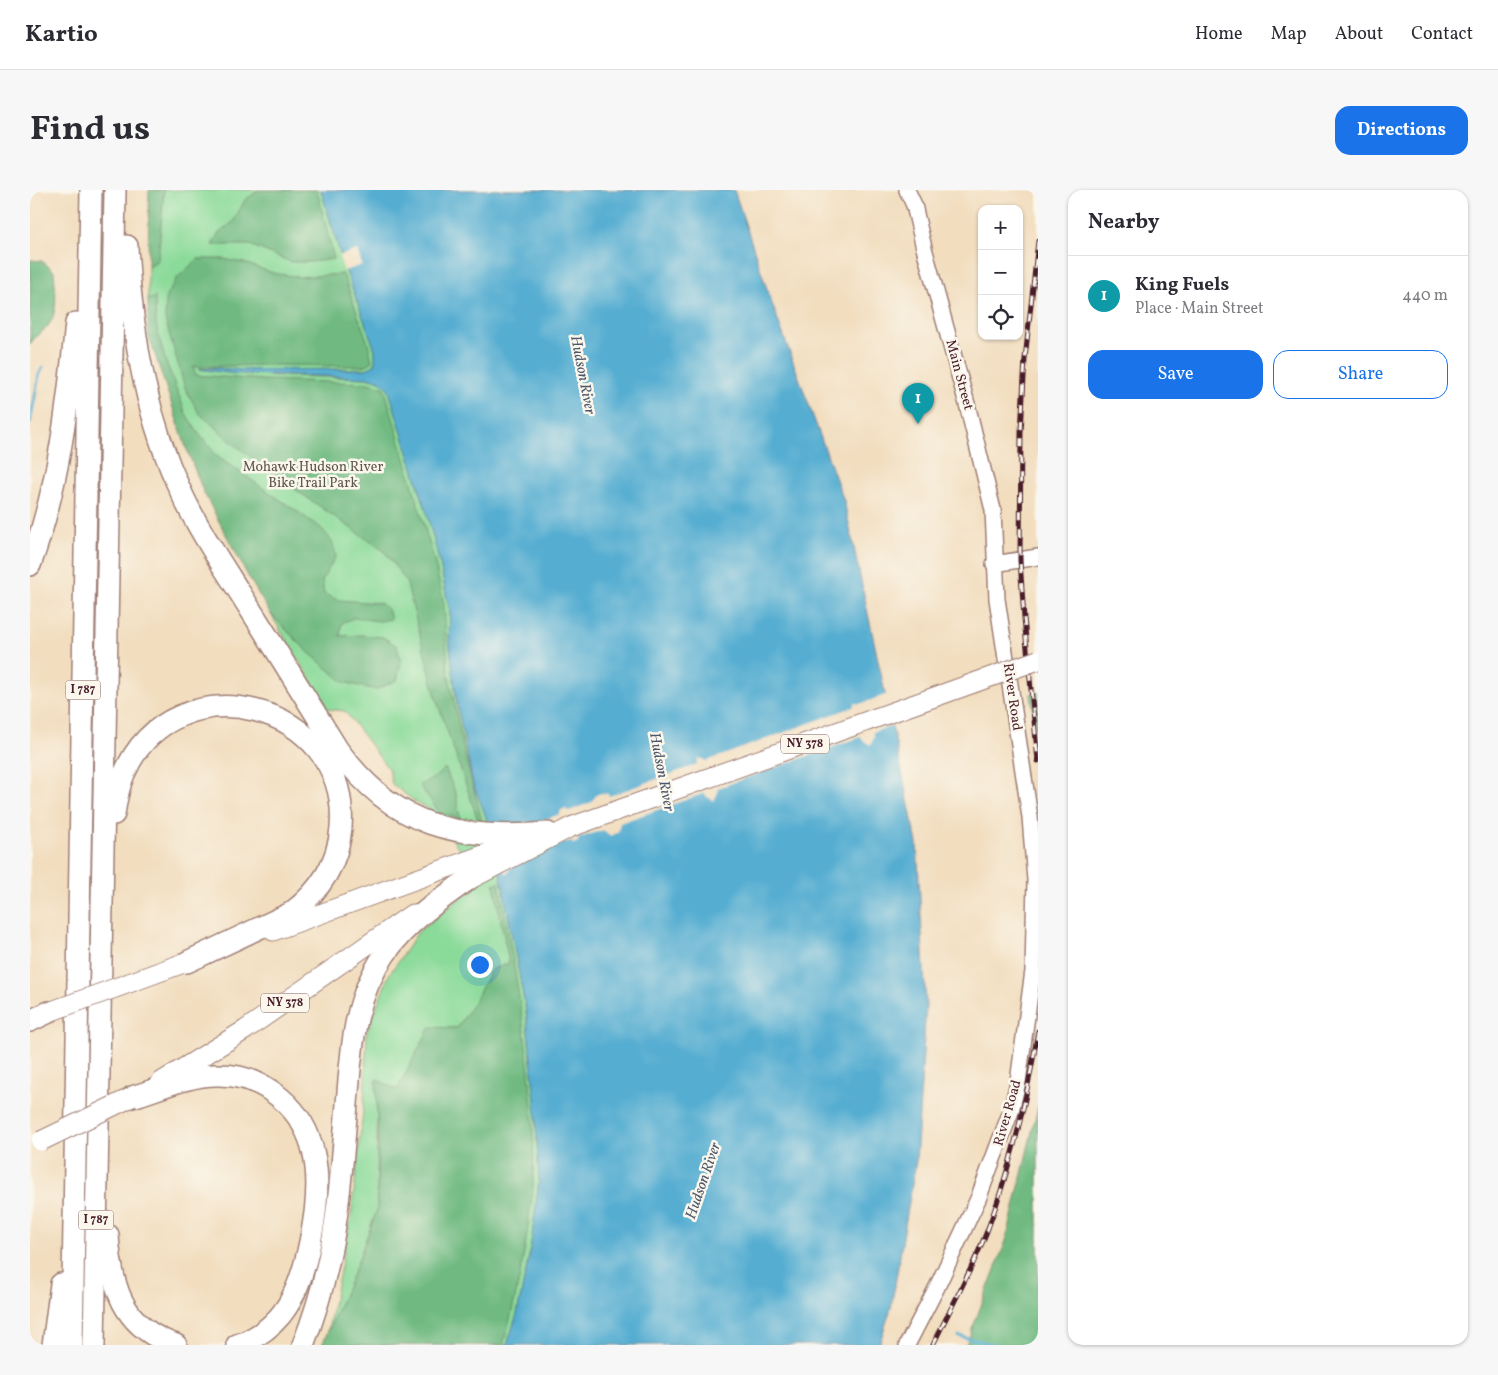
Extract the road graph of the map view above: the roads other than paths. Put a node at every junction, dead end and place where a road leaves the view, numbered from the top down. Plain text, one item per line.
1 (91, 190) edge
2 (115, 190) edge
3 (124, 190) edge
4 (907, 190) edge
5 (90, 216) junction
6 (1038, 557) edge
7 (994, 564) junction
8 (30, 565) edge
9 (1038, 660) edge
10 (571, 827) junction
11 (548, 833) junction
12 (469, 879) joint
13 (433, 902) junction
14 (102, 916) junction
15 (187, 962) junction
16 (36, 1017) edge
17 (98, 1096) junction
18 (132, 1097) junction
19 (36, 1143) edge
20 (75, 1164) junction
21 (53, 1345) edge
22 (72, 1345) edge
23 (94, 1345) edge
24 (176, 1345) edge
25 (237, 1345) edge
26 (303, 1345) edge
27 (906, 1345) edge

1 - 5 highway, I 787
2 - 14 highway, I 787
3 - 11 highway
4 - 7 street, Main Street
5 - 8 highway
5 - 20 highway, I 787
6 - 7 street
7 - 27 street, River Road
9 - 10 main road, NY 378, bridge
10 - 11 main road, NY 378
10 - 12 main road, NY 378
11 - 15 main road, NY 378
12 - 13 highway
13 - 18 main road, NY 378
13 - 26 highway
14 - 15 highway
14 - 17 highway, I 787
15 - 16 main road, NY 378, bridge
17 - 23 highway, I 787
17 - 24 highway
18 - 19 main road, NY 378, bridge
18 - 25 highway
20 - 21 highway
20 - 22 highway, I 787

